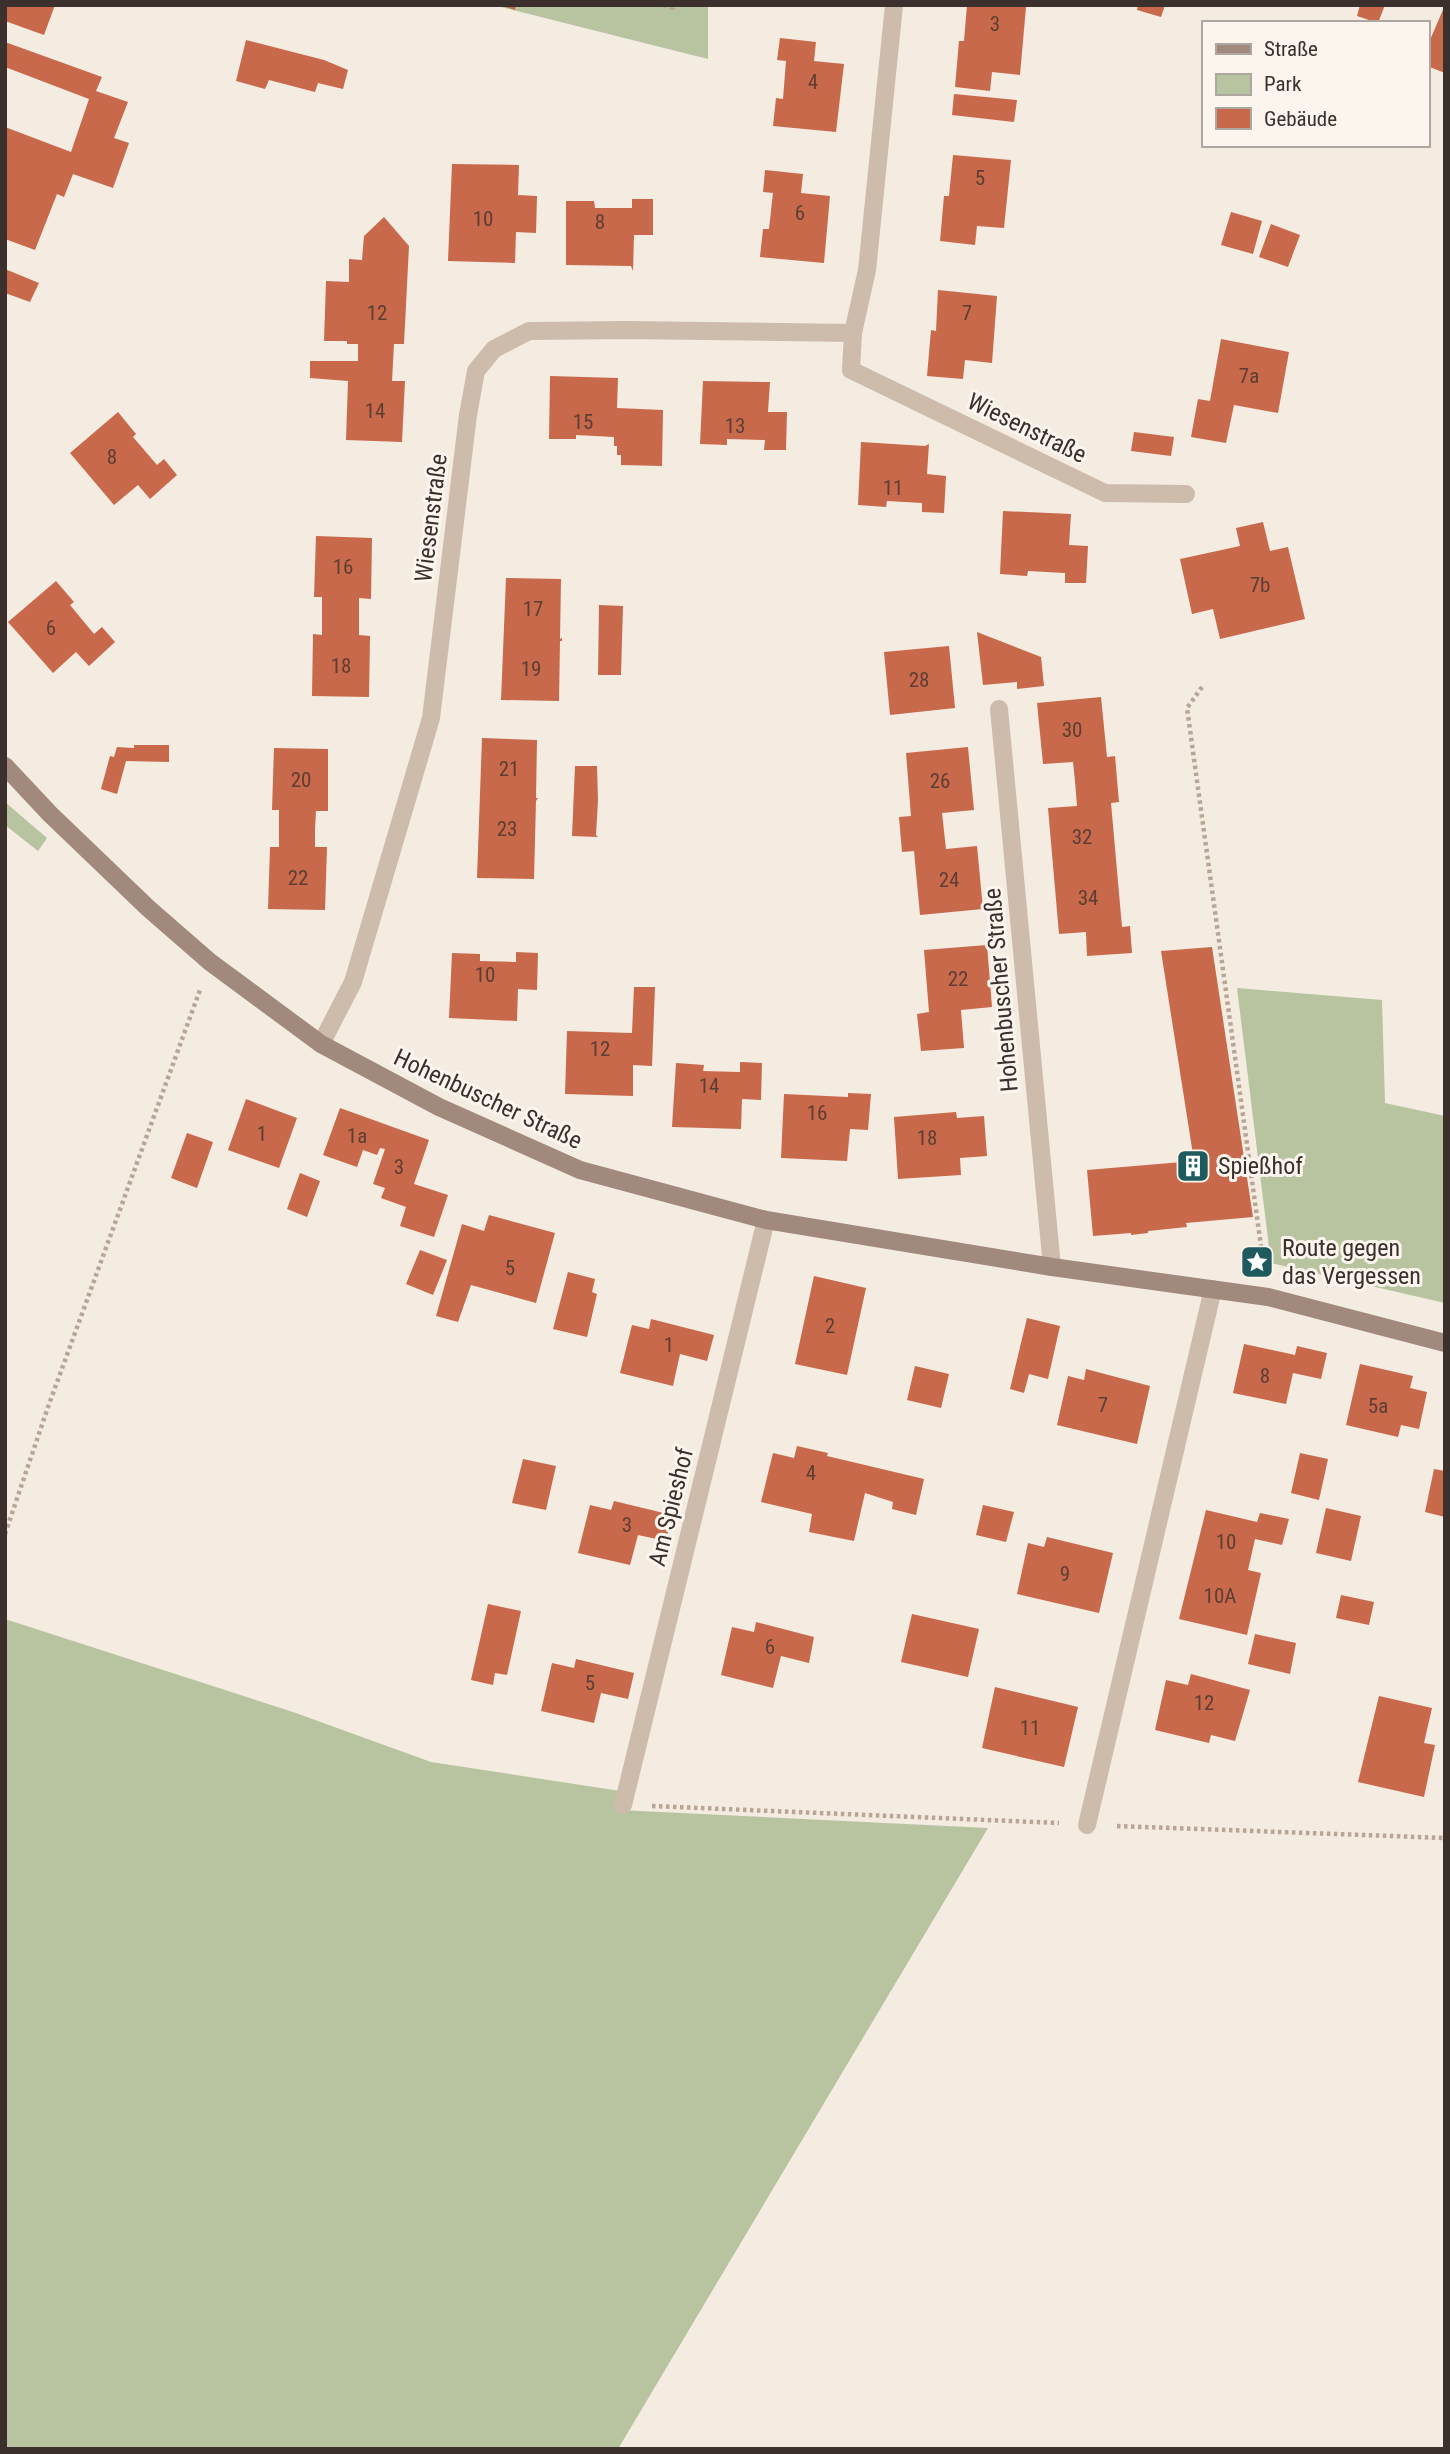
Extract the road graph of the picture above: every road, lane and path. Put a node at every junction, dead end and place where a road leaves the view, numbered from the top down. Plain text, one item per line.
1 (663, 5) edge
2 (673, 5) edge
3 (894, 5) edge
4 (853, 333) junction
5 (1186, 494) dead end
6 (1202, 687) dead end
7 (999, 709) dead end
8 (5, 766) edge
9 (210, 962) junction
10 (321, 1044) junction
11 (766, 1220) junction
12 (1052, 1267) junction
13 (1213, 1289) junction
14 (1268, 1297) junction
15 (1445, 1343) edge
16 (5, 1534) edge
17 (623, 1805) joint
18 (1087, 1825) junction
19 (1445, 1838) edge

1 - 2 path
3 - 4 street, Wiesenstraße
4 - 5 street, Wiesenstraße
4 - 10 street, Wiesenstraße
6 - 14 path
7 - 12 street, Hohenbuscher Straße
8 - 9 street, Hohenbuscher Straße
9 - 10 street, Hohenbuscher Straße
9 - 16 path
10 - 11 street, Hohenbuscher Straße
11 - 12 street, Hohenbuscher Straße
11 - 17 street, Am Spieshof
12 - 13 street, Hohenbuscher Straße
13 - 14 street, Hohenbuscher Straße
13 - 18 street
14 - 15 street, Hohenbuscher Straße
17 - 18 path
18 - 19 path

